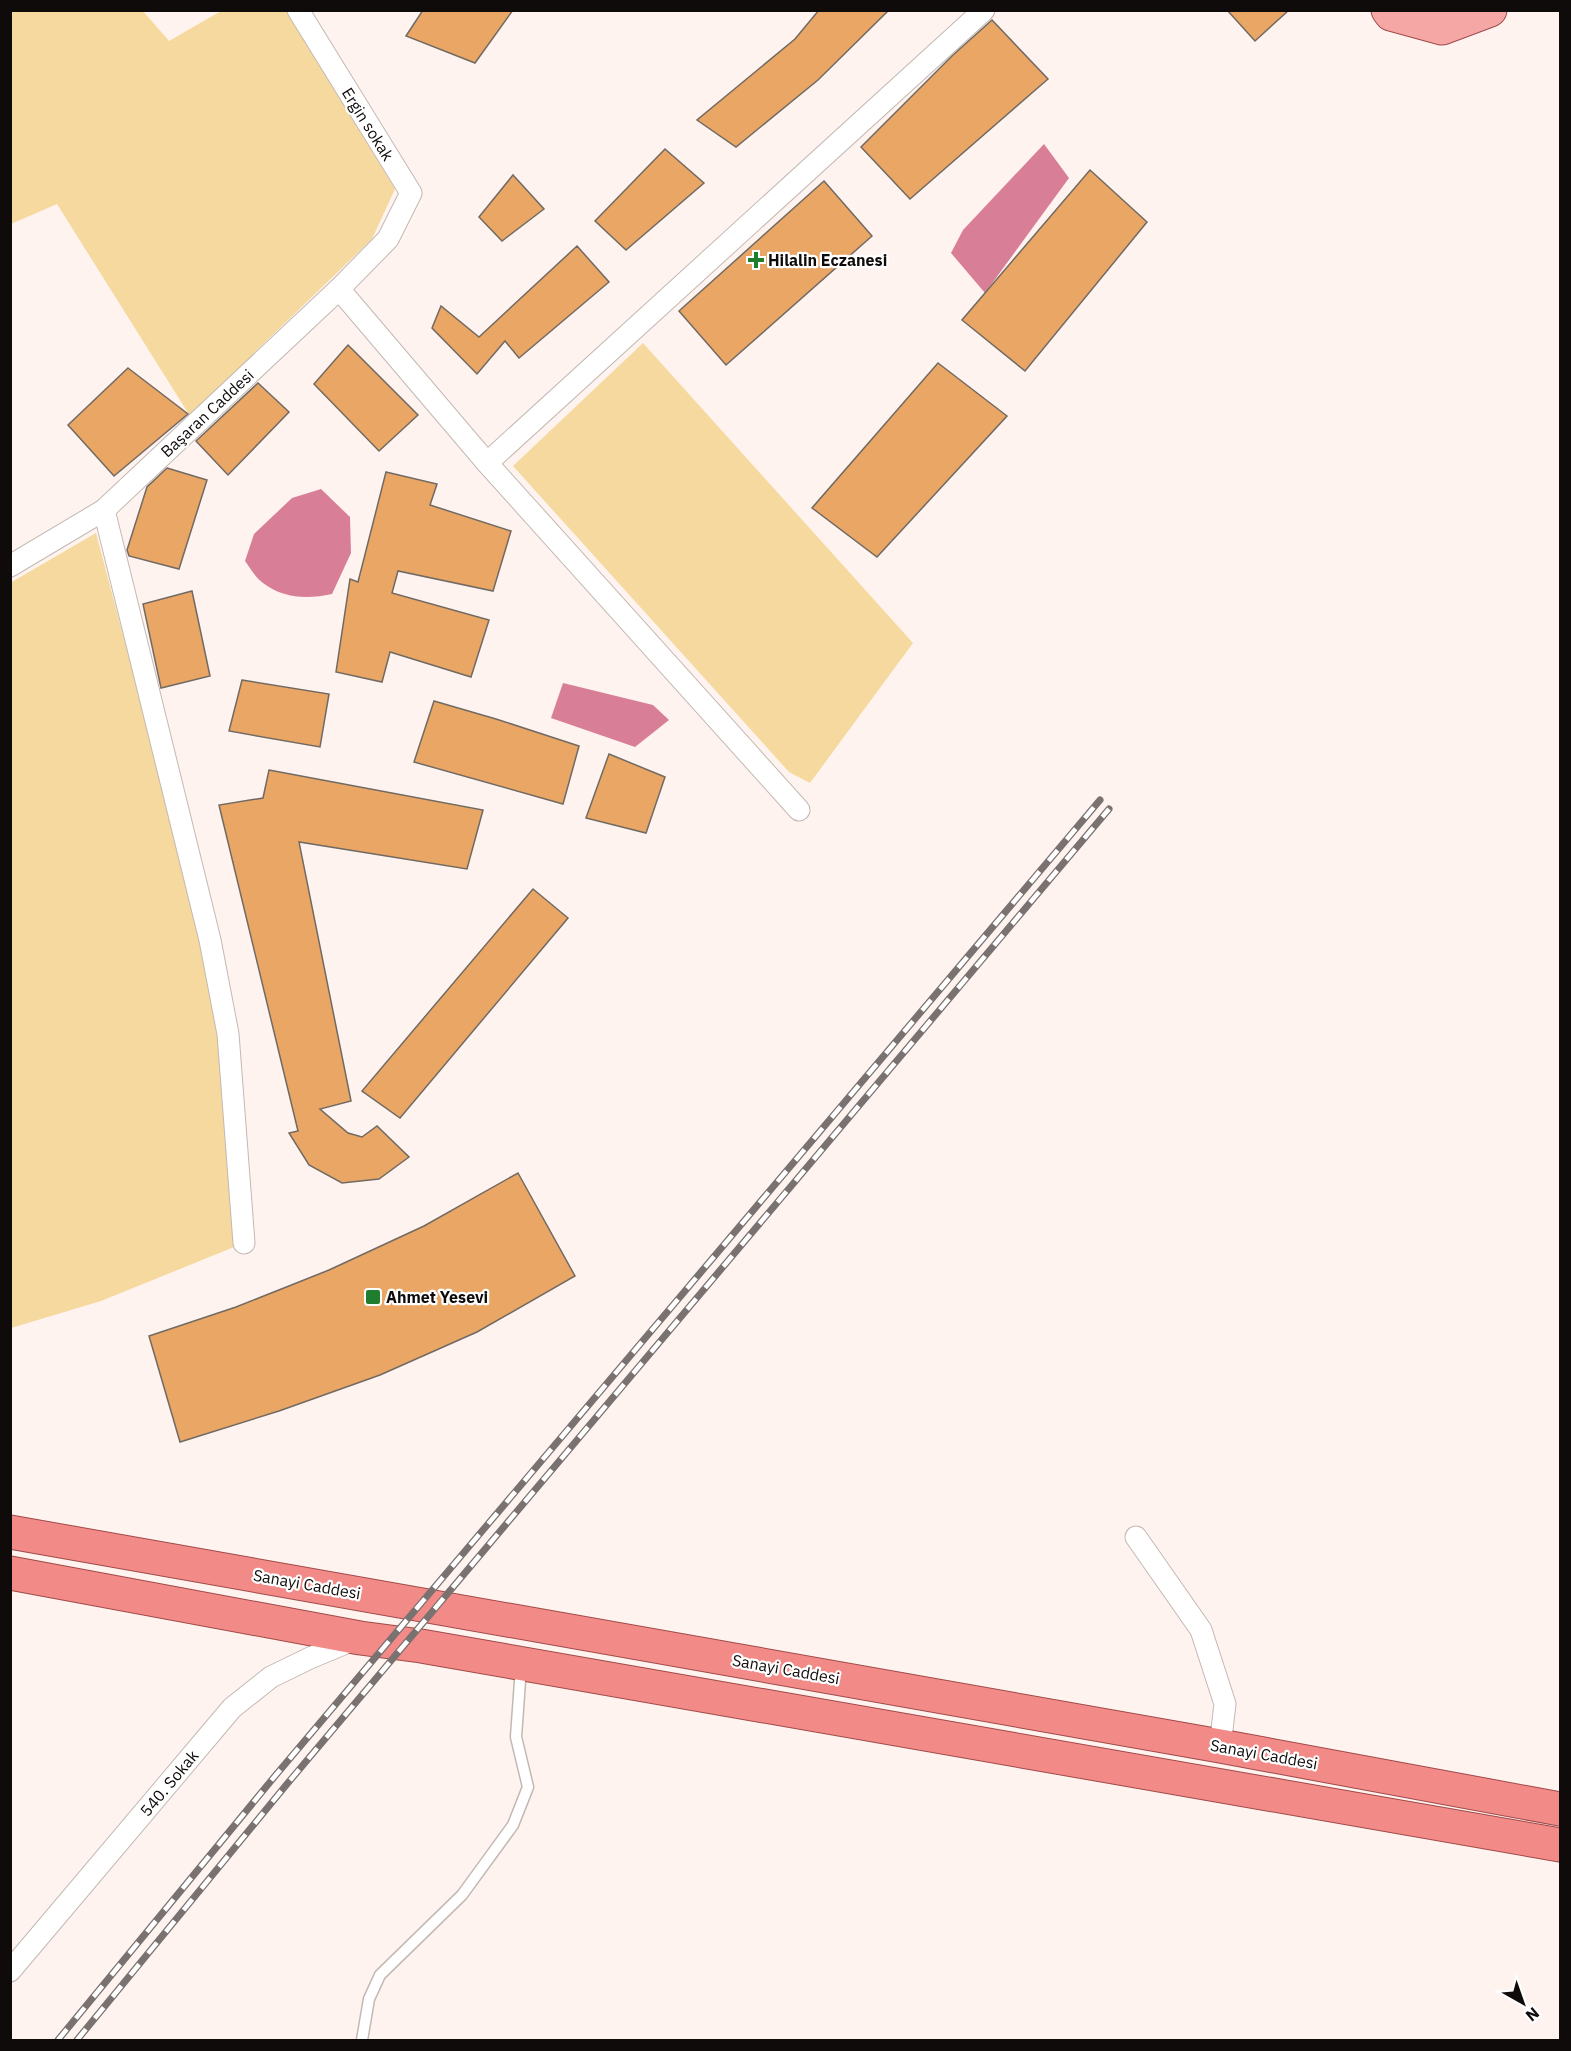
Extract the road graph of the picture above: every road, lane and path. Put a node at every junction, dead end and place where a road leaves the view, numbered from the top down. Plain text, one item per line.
1 (298, 10) edge
2 (984, 10) edge
3 (1490, 10) edge
4 (1390, 12) edge
5 (388, 239) joint
6 (339, 289) junction
7 (487, 464) junction
8 (105, 510) junction
9 (10, 566) edge
10 (800, 810) dead end
11 (244, 1243) dead end
12 (10, 1532) edge
13 (1136, 1537) dead end
14 (10, 1573) edge
15 (360, 1638) junction
16 (522, 1664) junction
17 (1220, 1746) junction
18 (1560, 1809) edge
19 (1560, 1845) edge
20 (10, 1971) edge
21 (362, 2040) edge

1 - 5 street, Ergin sokak
2 - 7 street
3 - 4 main road
5 - 6 street, Başaran Caddesi
6 - 7 street
6 - 8 street, Başaran Caddesi
7 - 10 street
8 - 9 street, Başaran Caddesi
8 - 11 street
12 - 17 highway, Sanayi Caddesi
13 - 17 street
14 - 15 highway
15 - 16 highway
15 - 20 street, 540. Sokak
16 - 19 highway
16 - 21 lane
17 - 18 highway, Sanayi Caddesi

